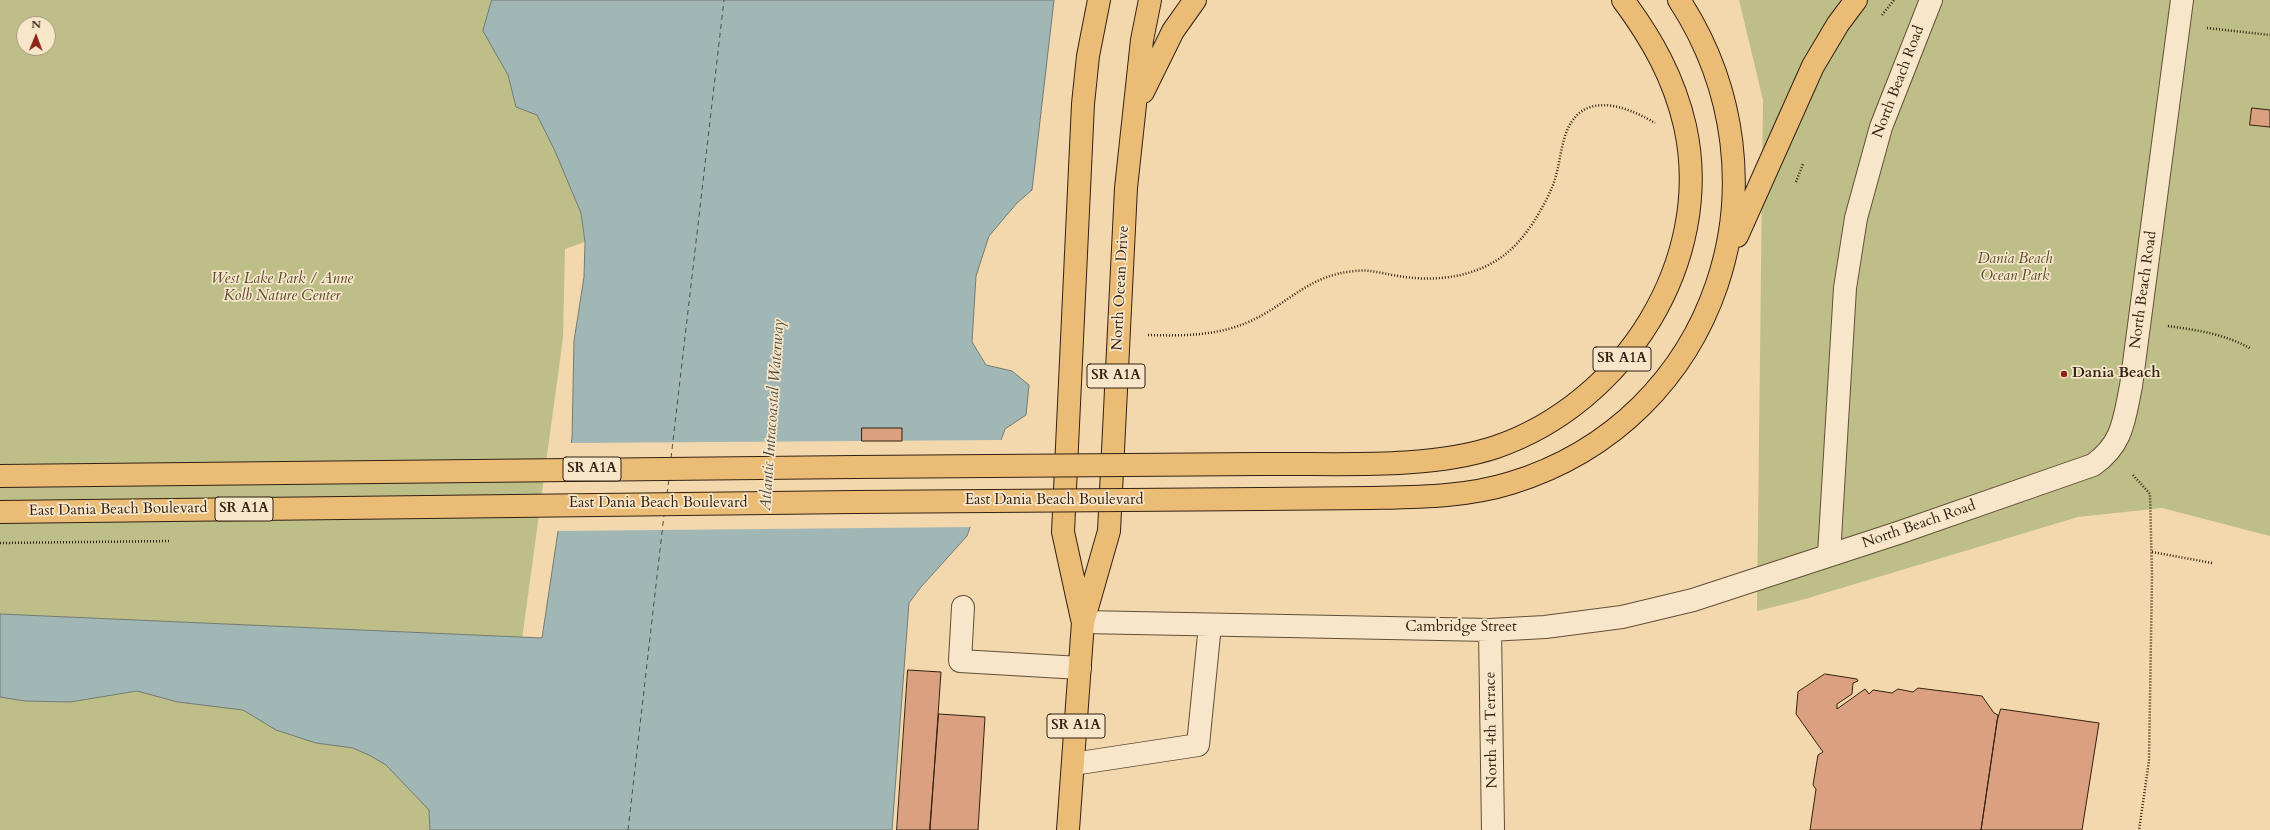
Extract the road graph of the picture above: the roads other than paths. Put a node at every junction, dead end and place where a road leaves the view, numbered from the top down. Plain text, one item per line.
1 (1099, 0) edge
2 (1150, 0) edge
3 (1195, 0) edge
4 (1623, 0) edge
5 (1679, 0) edge
6 (1856, 0) edge
7 (1931, 0) edge
8 (2182, 0) edge
9 (1133, 127) junction
10 (1722, 268) junction
11 (0, 476) edge
12 (0, 512) edge
13 (1829, 555) junction
14 (963, 607) dead end
15 (1083, 622) junction
16 (1210, 625) junction
17 (1490, 630) junction
18 (1080, 668) junction
19 (1073, 764) junction
20 (1068, 830) edge
21 (1494, 830) edge

1 - 15 main road, North Ocean Drive / SR A1A
2 - 9 main road, North Ocean Drive
3 - 9 main road, SR A1A
4 - 11 main road, SR A1A, bridge
5 - 10 main road, East Dania Beach Boulevard / SR A1A
6 - 10 main road
7 - 13 street, North Beach Road
8 - 13 street, North Beach Road
9 - 15 main road, North Ocean Drive / SR A1A
10 - 12 main road, East Dania Beach Boulevard / SR A1A, bridge
13 - 17 street, Cambridge Street
14 - 18 street
15 - 16 street, Cambridge Street
15 - 18 main road, North Ocean Drive / SR A1A
16 - 17 street, Cambridge Street
16 - 19 street
17 - 21 street, North 4th Terrace
18 - 19 main road, North Ocean Drive / SR A1A
19 - 20 main road, North Ocean Drive / SR A1A

